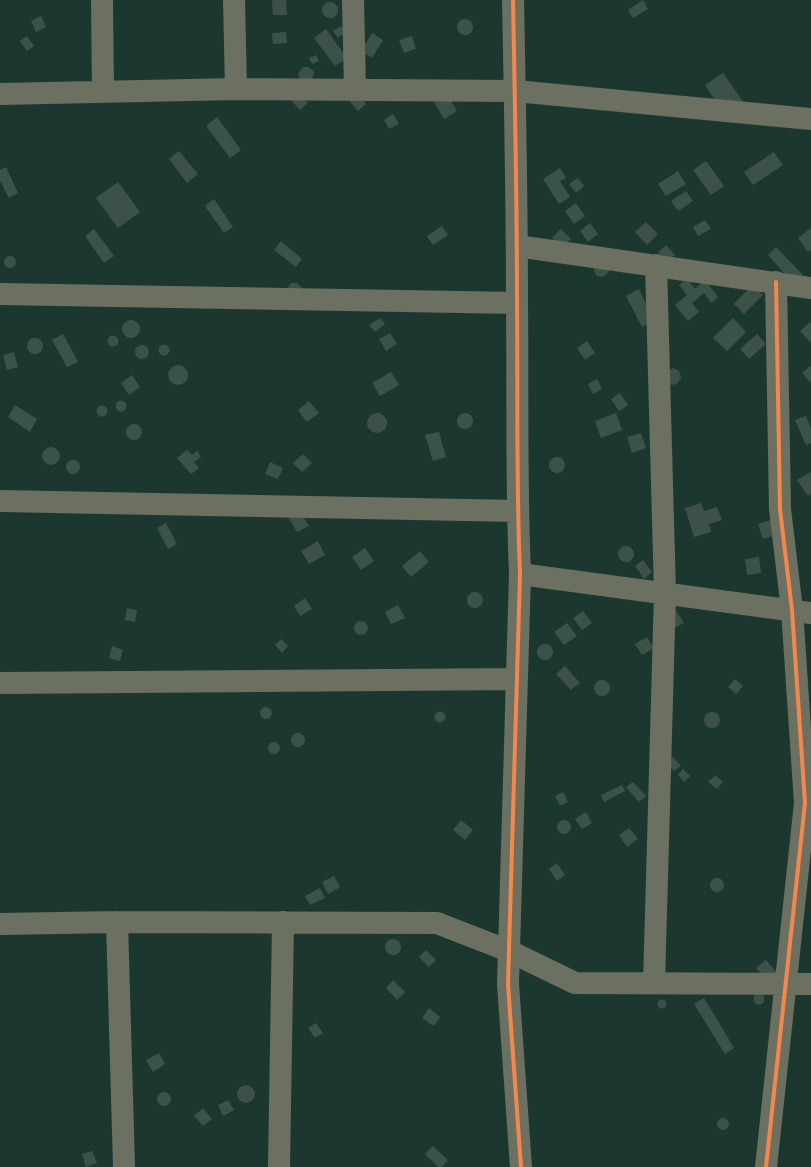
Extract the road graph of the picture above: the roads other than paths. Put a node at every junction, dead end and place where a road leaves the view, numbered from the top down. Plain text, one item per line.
1 (102, 0) edge
2 (234, 0) edge
3 (353, 0) edge
4 (512, 0) edge
5 (236, 89) junction
6 (355, 90) junction
7 (515, 91) junction
8 (102, 92) junction
9 (0, 94) edge
10 (811, 119) edge
11 (517, 246) junction
12 (656, 265) junction
13 (776, 282) junction
14 (811, 288) edge
15 (0, 294) edge
16 (517, 303) junction
17 (0, 501) edge
18 (517, 512) junction
19 (520, 574) junction
20 (665, 593) junction
21 (802, 611) edge
22 (517, 679) junction
23 (0, 683) edge
24 (117, 922) junction
25 (283, 922) junction
26 (0, 924) edge
27 (509, 951) junction
28 (654, 983) junction
29 (786, 984) junction
30 (811, 984) edge
31 (124, 1167) edge
32 (279, 1167) edge
33 (521, 1167) edge
34 (766, 1167) edge

1 - 8 street
2 - 5 street
3 - 6 street
4 - 7 street
5 - 6 street
5 - 8 street
6 - 7 street
7 - 10 street
7 - 11 street
8 - 9 street
11 - 12 street
11 - 16 street
12 - 13 street
12 - 20 street
13 - 14 street
13 - 21 street
15 - 16 street
16 - 18 street
17 - 18 street
18 - 19 street
19 - 20 street
19 - 22 street
20 - 21 street
20 - 28 street
21 - 29 street
22 - 23 street
22 - 27 street
24 - 25 street
24 - 26 street
24 - 31 street
25 - 27 street
25 - 32 street
27 - 28 street
27 - 33 street
28 - 29 street
29 - 30 street
29 - 34 street

